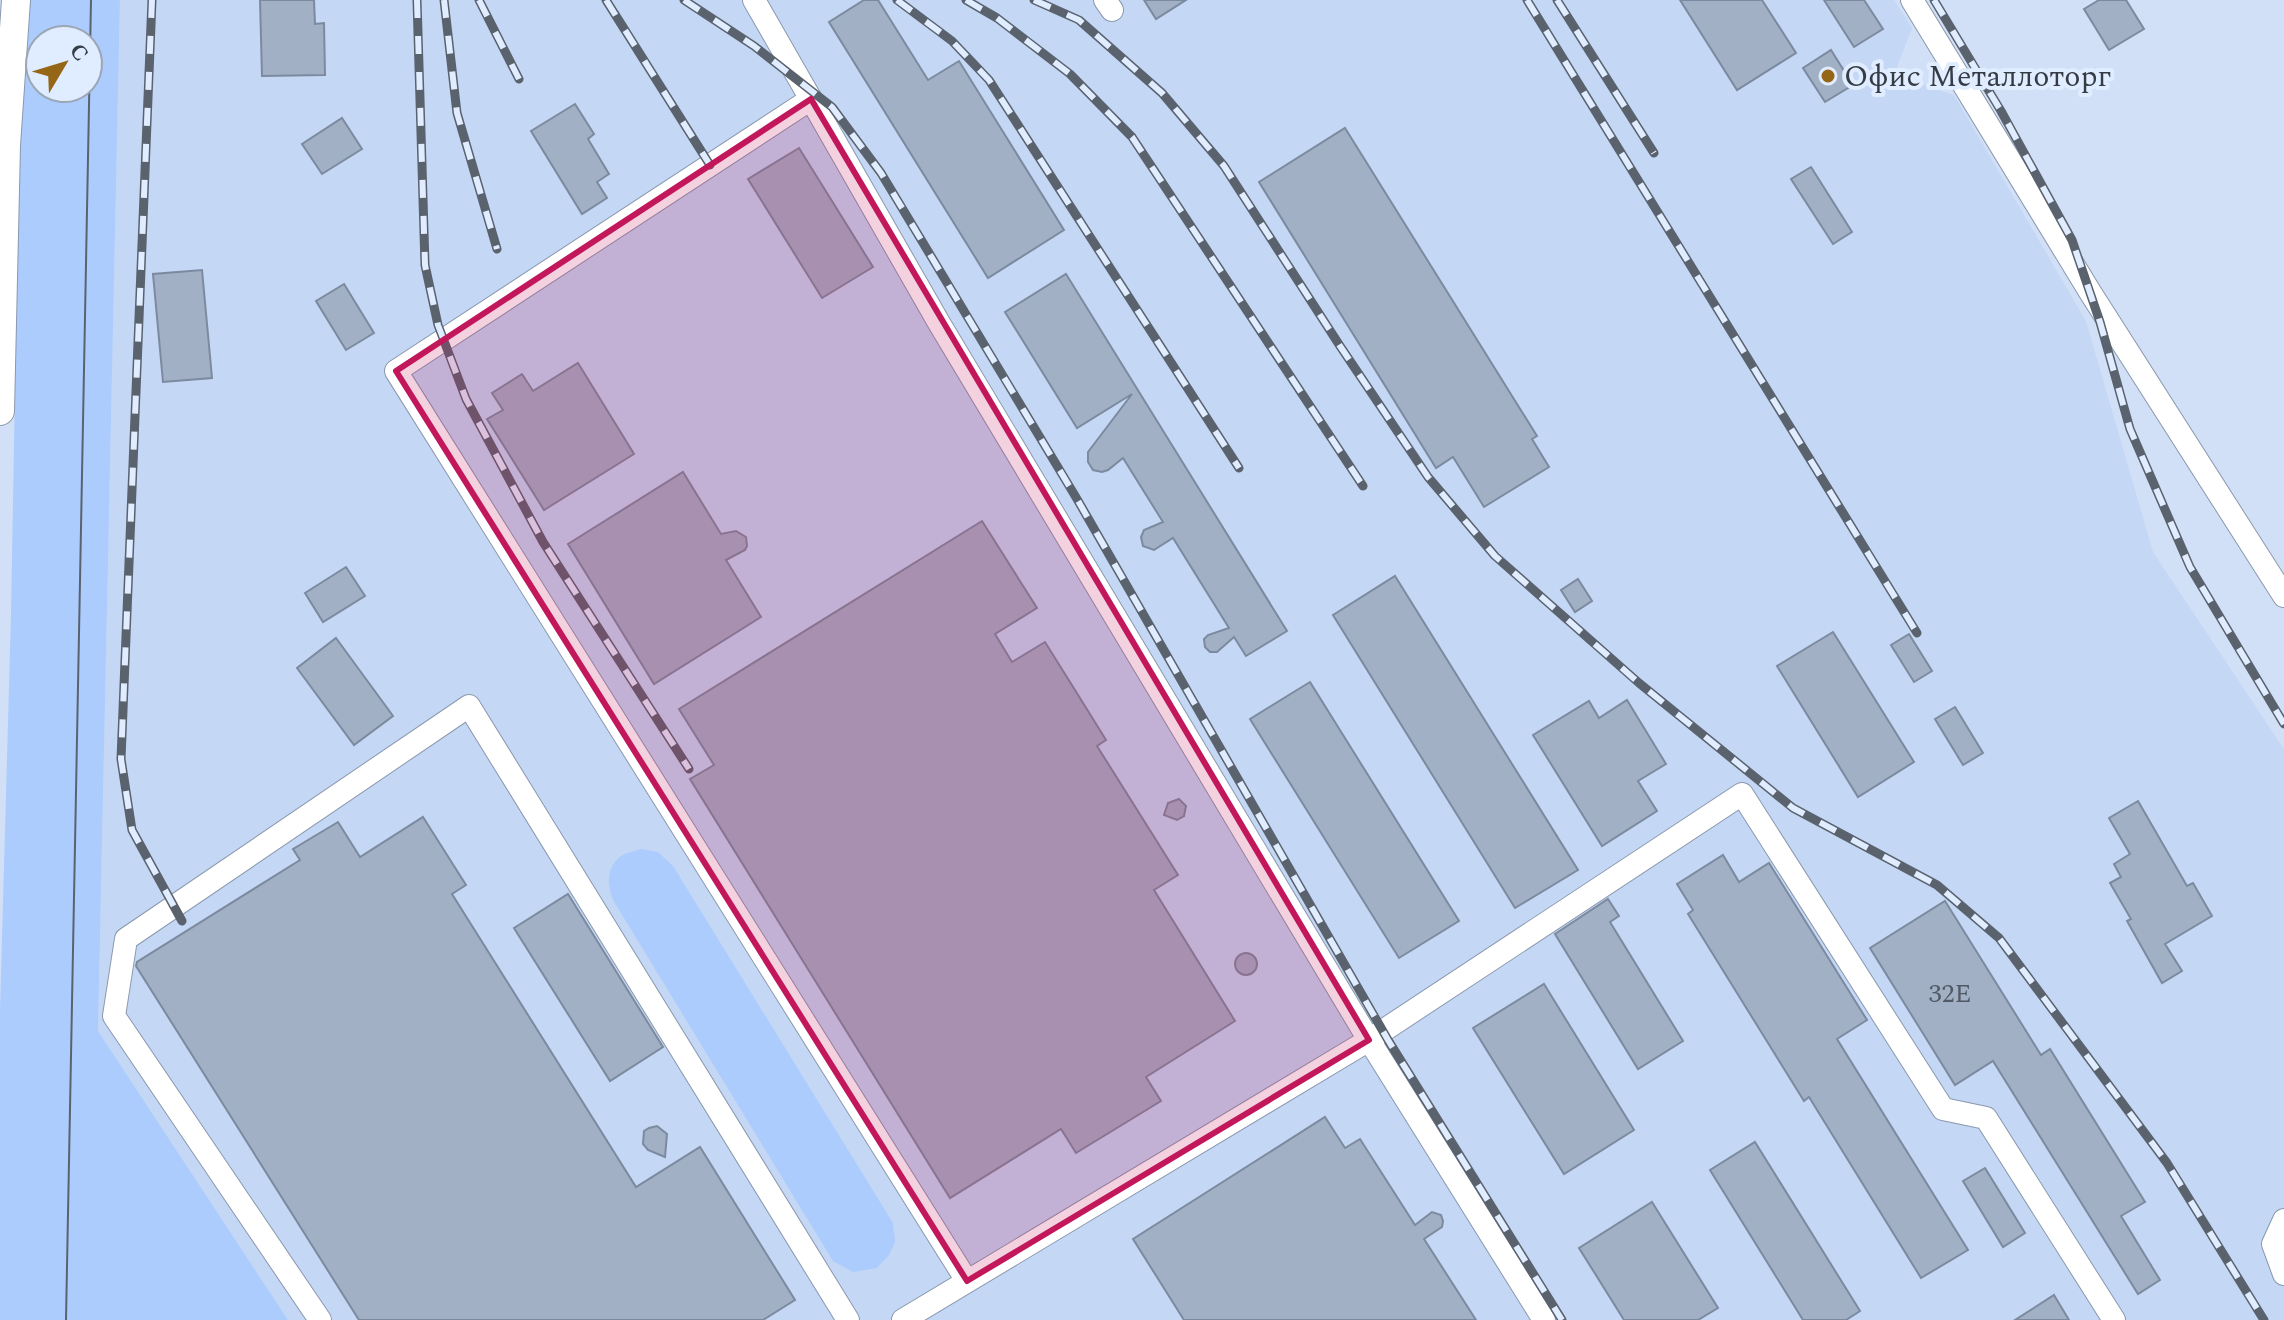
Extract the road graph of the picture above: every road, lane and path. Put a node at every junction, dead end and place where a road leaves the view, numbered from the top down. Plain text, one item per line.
1 (16, 0) edge
2 (754, 0) edge
3 (1912, 0) edge
4 (0, 65) edge
5 (811, 99) junction
6 (6, 145) junction
7 (0, 411) edge
8 (2284, 596) edge
9 (1369, 1040) junction
10 (2284, 1220) edge
11 (2284, 1274) edge
12 (967, 1281) junction
13 (320, 1320) edge
14 (848, 1320) edge
15 (903, 1320) edge
16 (1544, 1320) edge
17 (2114, 1320) edge

1 - 6 main road
2 - 5 street
3 - 8 street
4 - 6 main road
5 - 9 street
5 - 12 street
6 - 7 main road
9 - 12 street
9 - 16 street
9 - 17 street
10 - 11 street
12 - 15 street
13 - 14 street

